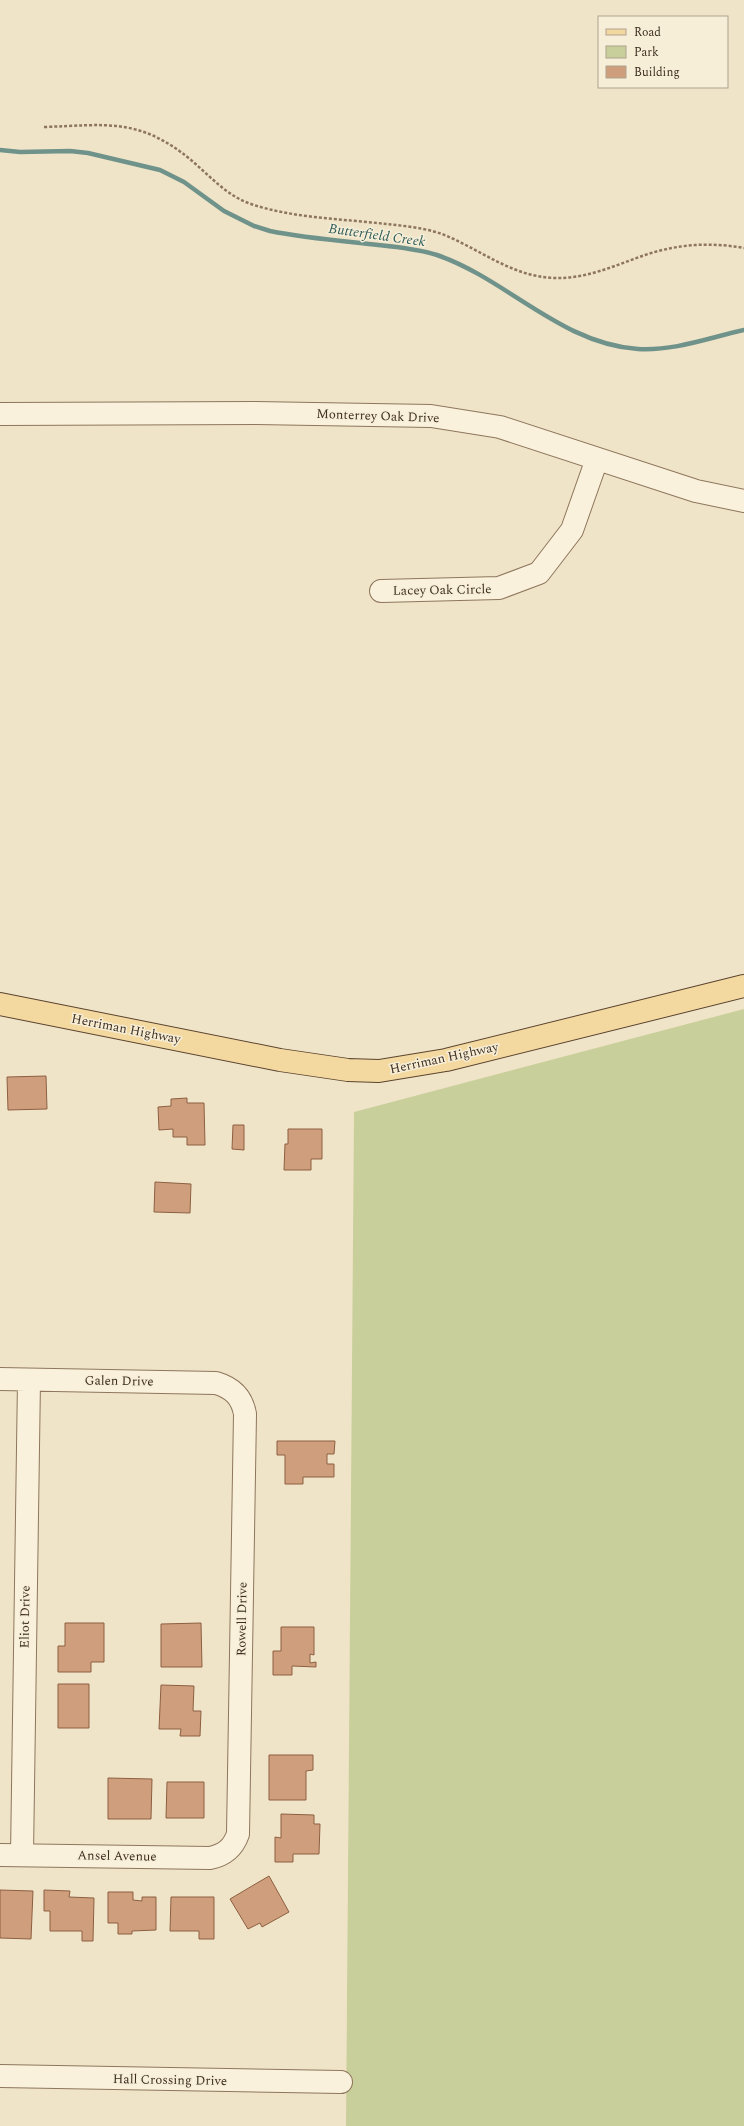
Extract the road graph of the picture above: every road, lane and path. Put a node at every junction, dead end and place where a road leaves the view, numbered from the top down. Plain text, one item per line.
1 (44, 127) dead end
2 (744, 248) edge
3 (0, 414) edge
4 (598, 459) junction
5 (744, 501) edge
6 (381, 591) dead end
7 (744, 986) edge
8 (0, 1004) edge
9 (0, 1379) edge
10 (29, 1380) junction
11 (235, 1392) joint
12 (232, 1848) joint
13 (0, 1855) edge
14 (22, 1855) junction
15 (0, 2076) edge
16 (341, 2082) dead end

1 - 2 path
3 - 4 street, Monterrey Oak Drive
4 - 5 street, Monterrey Oak Drive
4 - 6 street, Lacey Oak Circle
7 - 8 main road, Herriman Highway
9 - 10 street, Galen Drive
10 - 11 street, Galen Drive
10 - 14 street, Eliot Drive
11 - 12 street, Rowell Drive
12 - 14 street, Ansel Avenue
13 - 14 street, Ansel Avenue
15 - 16 street, Hall Crossing Drive

